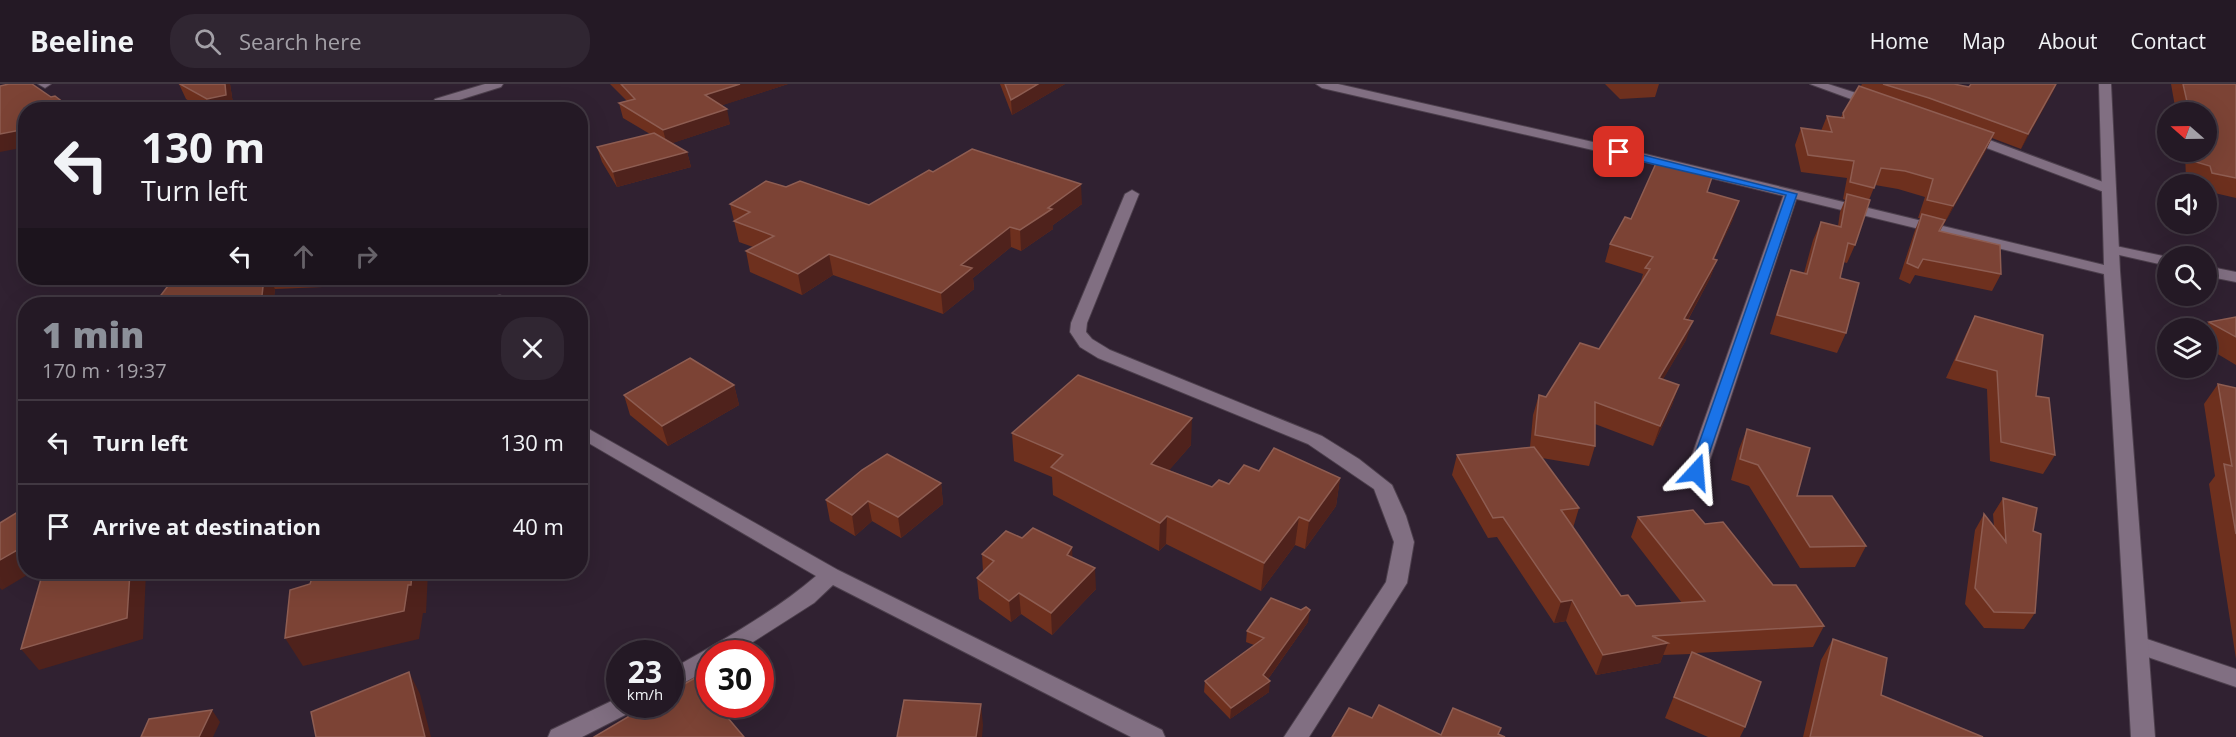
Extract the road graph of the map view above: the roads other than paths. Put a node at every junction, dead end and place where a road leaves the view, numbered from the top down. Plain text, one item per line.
1 (497, 84) edge
2 (1322, 84) edge
3 (1816, 84) edge
4 (2105, 84) edge
5 (440, 102) dead end
6 (1884, 106) edge
7 (1952, 130) edge
8 (2109, 189) junction
9 (1132, 194) dead end
10 (1791, 194) junction
11 (2111, 249) junction
12 (2157, 259) edge
13 (2112, 271) junction
14 (2217, 274) edge
15 (2236, 278) edge
16 (588, 435) edge
17 (1696, 472) dead end
18 (831, 574) junction
19 (738, 640) edge
20 (2138, 645) junction
21 (2236, 678) edge
22 (606, 714) edge
23 (560, 737) edge
24 (1153, 737) edge
25 (1296, 737) edge
26 (2144, 737) edge

1 - 5 street
2 - 10 street
3 - 6 street
4 - 8 street
7 - 8 street
8 - 11 street
9 - 25 street
10 - 13 street
10 - 17 street
11 - 12 street
11 - 13 street
13 - 20 street
14 - 15 street
16 - 18 street
18 - 19 street
18 - 24 street
20 - 21 street
20 - 26 street
22 - 23 street

